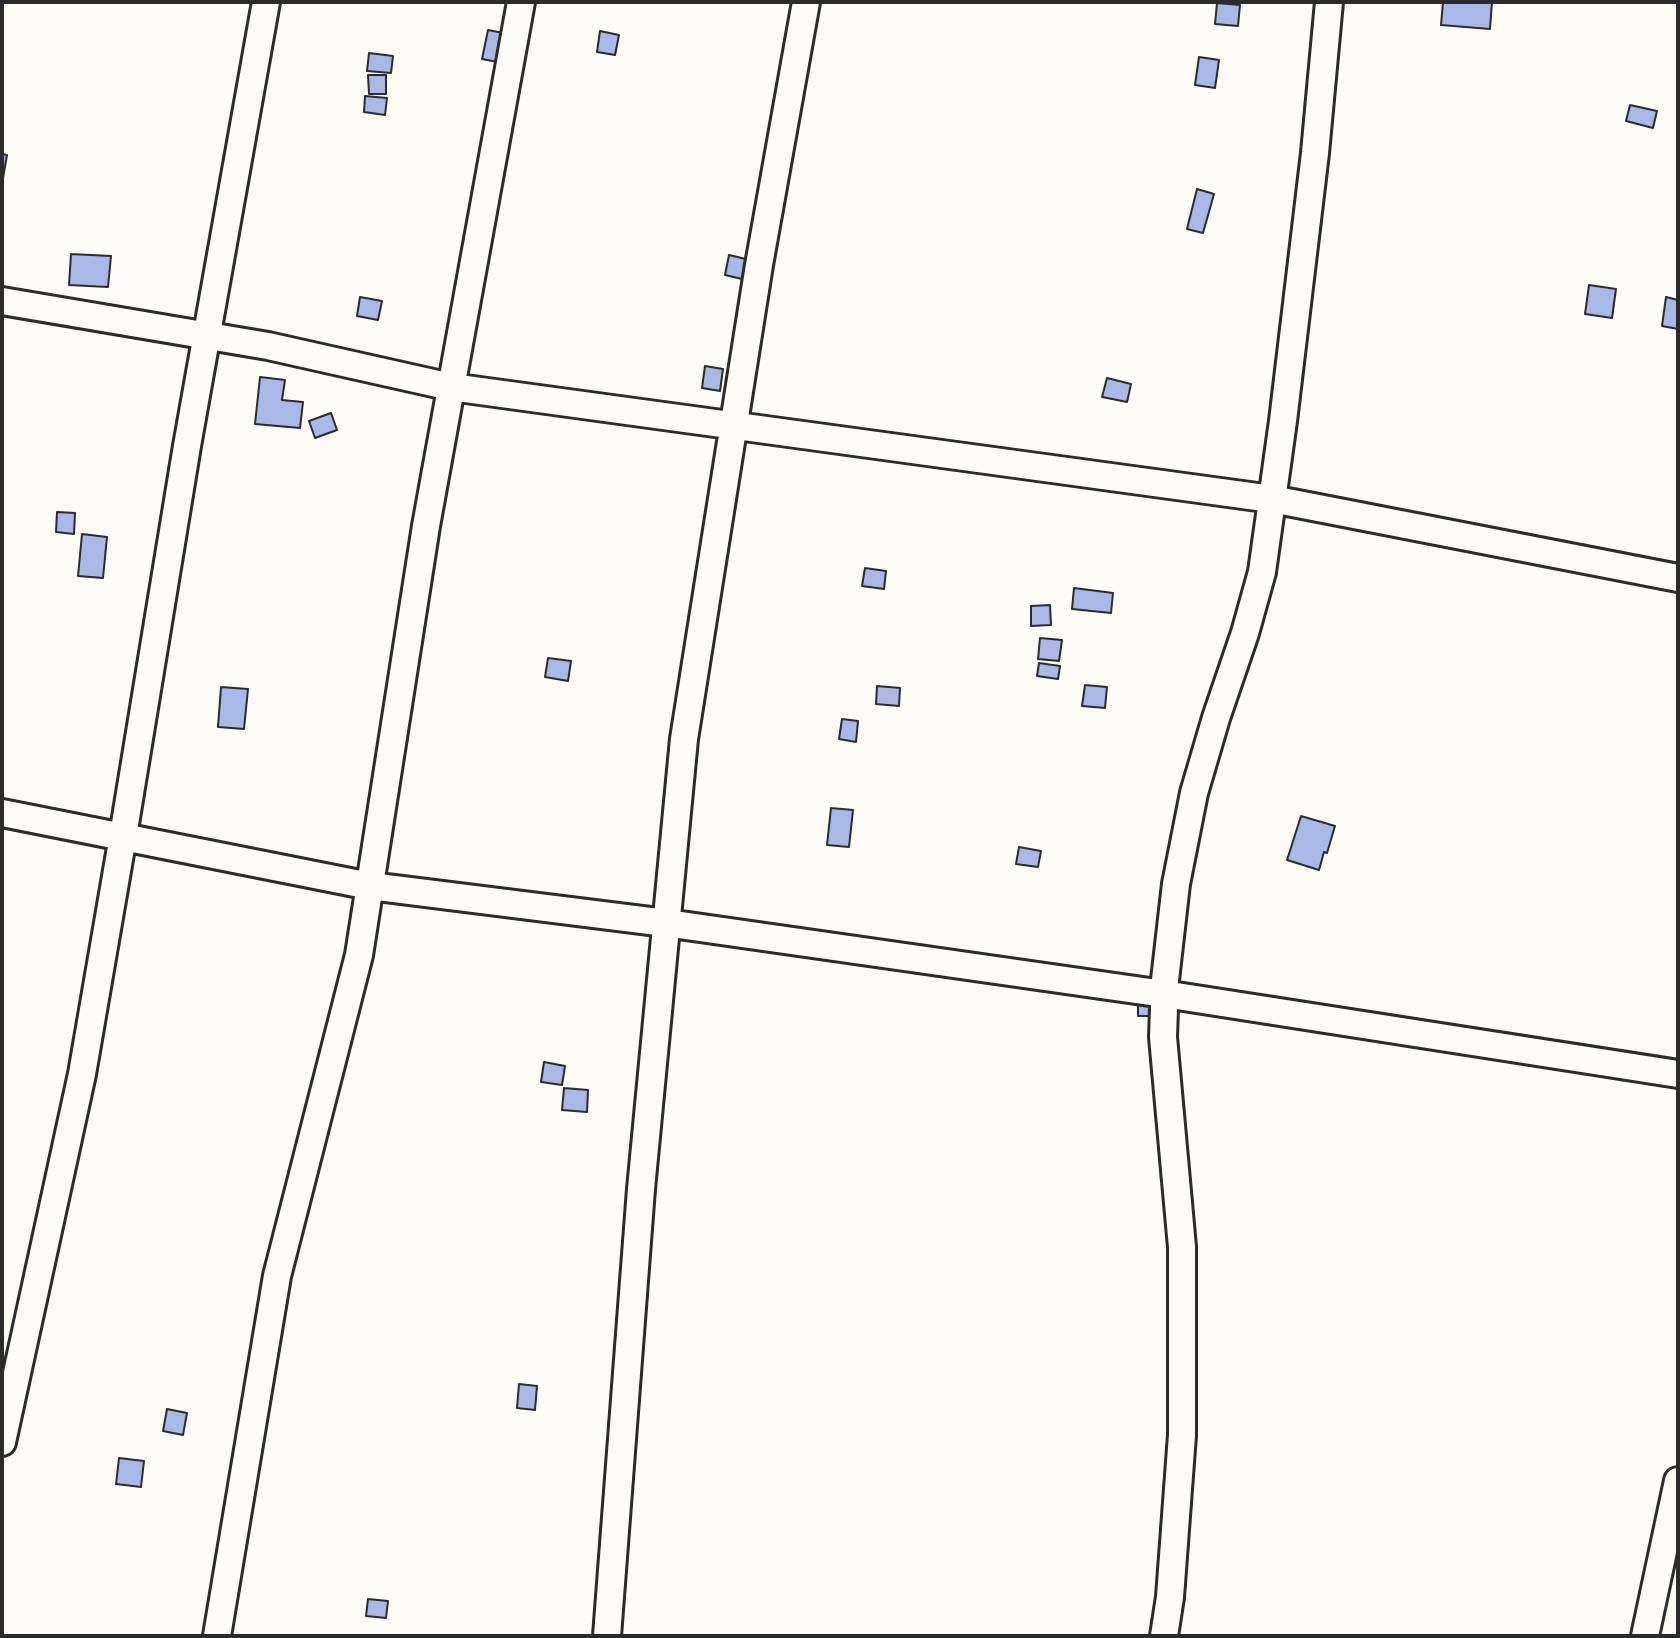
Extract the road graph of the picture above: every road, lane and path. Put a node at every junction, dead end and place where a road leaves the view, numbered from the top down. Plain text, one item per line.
1 (266, 2) edge
2 (521, 2) edge
3 (806, 2) edge
4 (1329, 2) edge
5 (2, 301) edge
6 (207, 335) junction
7 (451, 387) junction
8 (733, 426) junction
9 (1272, 499) junction
10 (1678, 578) edge
11 (2, 813) edge
12 (123, 836) junction
13 (370, 886) junction
14 (666, 923) junction
15 (1164, 994) junction
16 (1678, 1074) edge
17 (2, 1442) edge
18 (1678, 1481) edge
19 (216, 1636) edge
20 (607, 1636) edge
21 (1164, 1636) edge
22 (1645, 1636) edge

1 - 6 street
2 - 7 street
3 - 8 street
4 - 9 street
5 - 6 street
6 - 7 street
6 - 12 street
7 - 8 street
7 - 13 street
8 - 9 street
8 - 14 street
9 - 10 street
9 - 15 street
11 - 12 street
12 - 13 street
12 - 17 street
13 - 14 street
13 - 19 street
14 - 15 street
14 - 20 street
15 - 16 street
15 - 21 street
18 - 22 street

